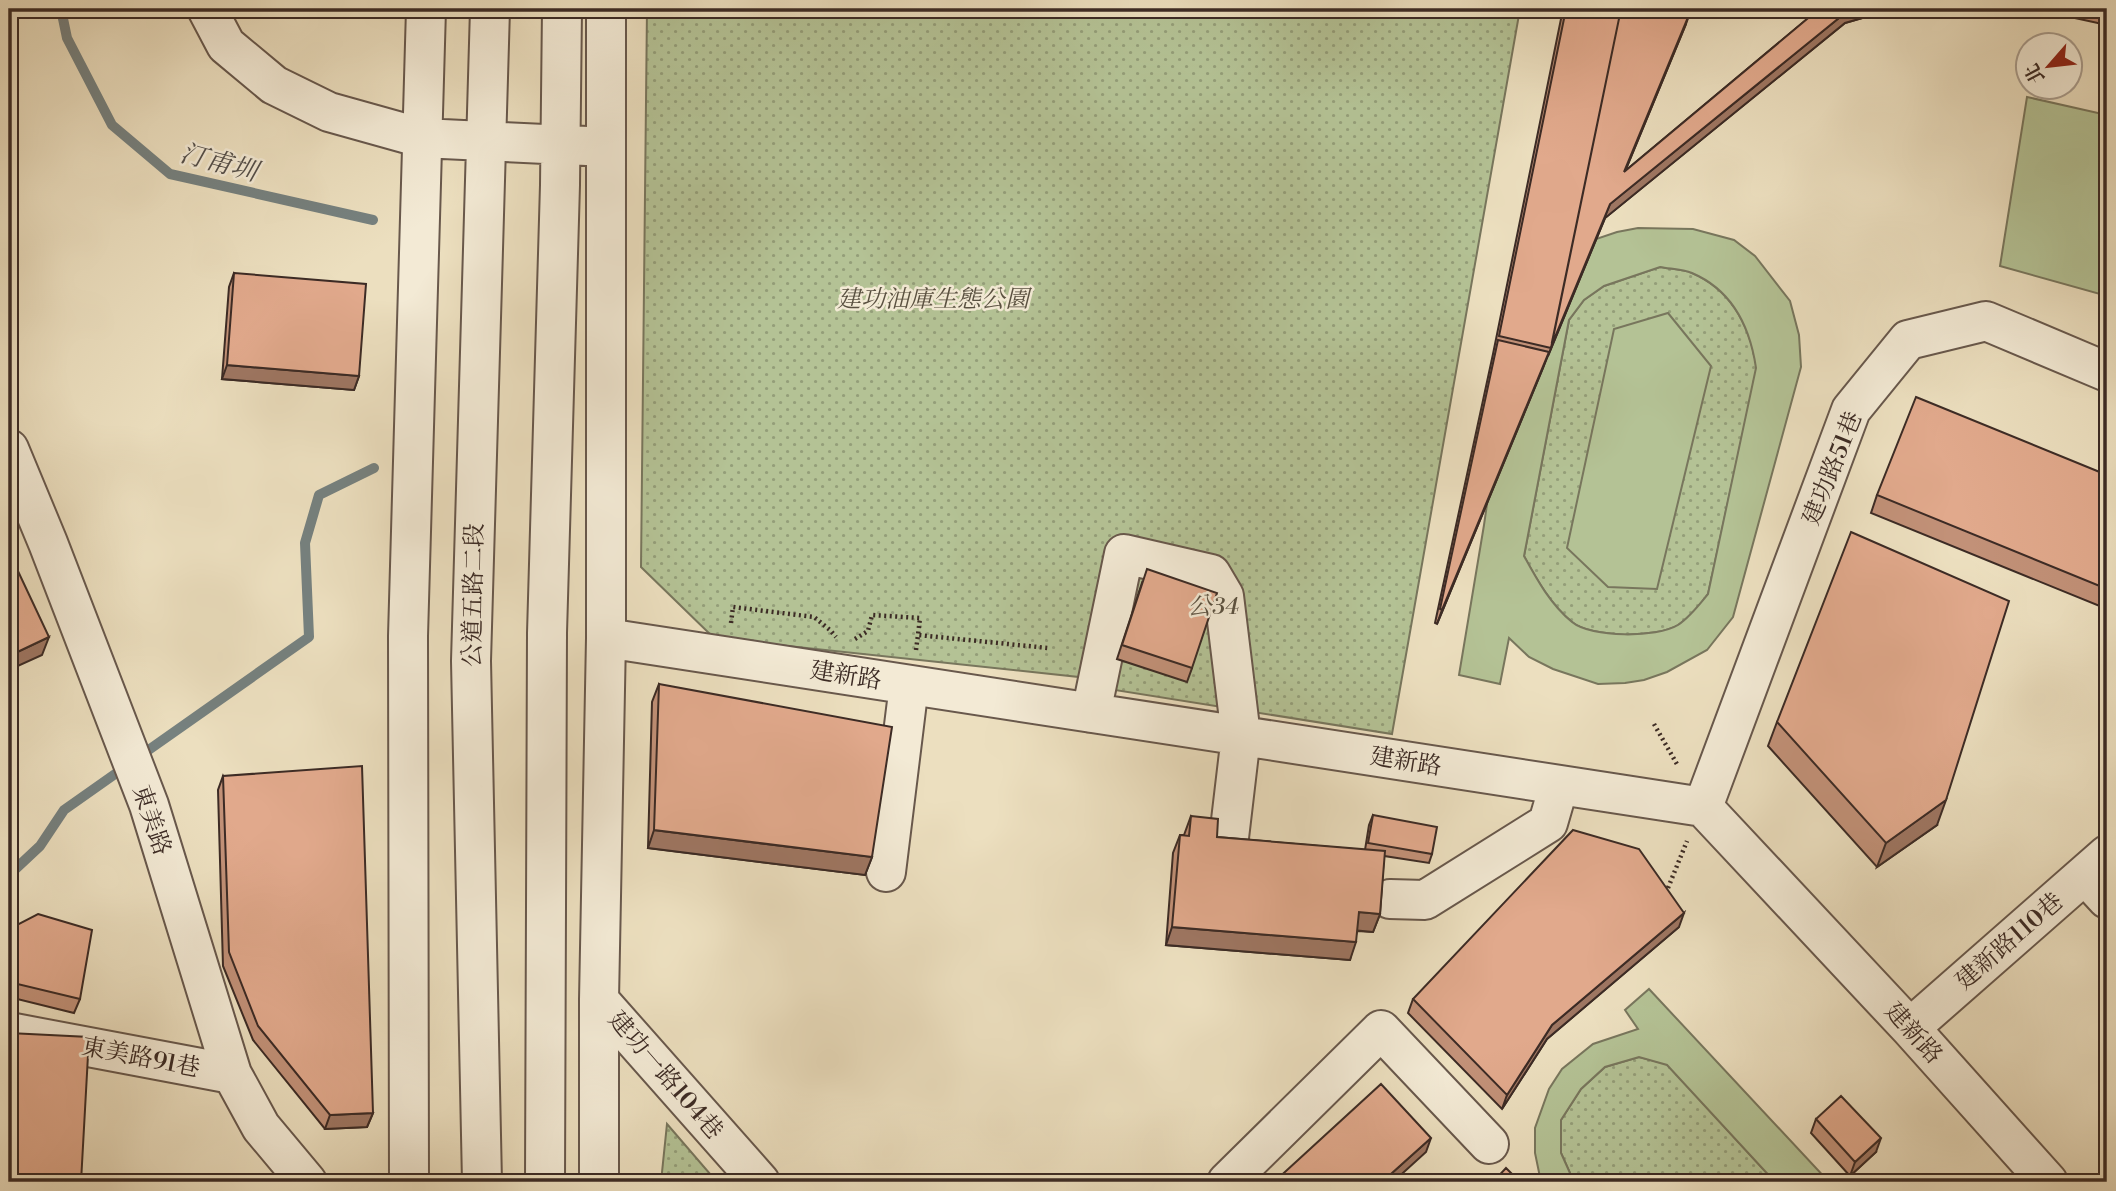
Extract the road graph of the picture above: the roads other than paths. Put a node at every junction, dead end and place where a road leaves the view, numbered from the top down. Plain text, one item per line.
1 (206, 9) edge
2 (426, 9) edge
3 (490, 9) edge
4 (562, 9) edge
5 (606, 9) edge
6 (422, 138) junction
7 (485, 141) junction
8 (561, 145) junction
9 (607, 147) junction
10 (2107, 372) edge
11 (9, 449) edge
12 (606, 638) junction
13 (912, 671) junction
14 (1091, 713) junction
15 (1241, 736) junction
16 (1559, 785) junction
17 (1703, 807) junction
18 (1228, 846) edge
19 (886, 872) dead end
20 (2100, 876) edge
21 (1390, 899) dead end
22 (599, 1000) junction
23 (1910, 1028) junction
24 (9, 1032) edge
25 (232, 1074) junction
26 (1489, 1144) dead end
27 (307, 1182) edge
28 (409, 1182) edge
29 (482, 1182) edge
30 (545, 1182) edge
31 (599, 1182) edge
32 (760, 1182) edge
33 (1227, 1182) edge
34 (2048, 1182) edge

1 - 6 street
2 - 6 street
3 - 7 street, 公道五路二段
4 - 8 street
5 - 9 street
6 - 7 street
6 - 28 street
7 - 8 street
7 - 29 street, 公道五路二段
8 - 9 street
8 - 30 street
9 - 12 street
10 - 17 street, 建功路51巷
11 - 25 street, 東美路
12 - 13 street, 建新路
12 - 22 street
13 - 14 street, 建新路
13 - 19 street
14 - 15 street, 建新路
14 - 15 street
15 - 16 street, 建新路
15 - 18 street
16 - 17 street, 建新路
16 - 21 street
17 - 23 street, 建新路
20 - 23 street, 建新路110巷
22 - 31 street
22 - 32 street, 建功一路104巷
23 - 34 street, 建新路
24 - 25 street, 東美路91巷
25 - 27 street, 東美路
26 - 33 street

